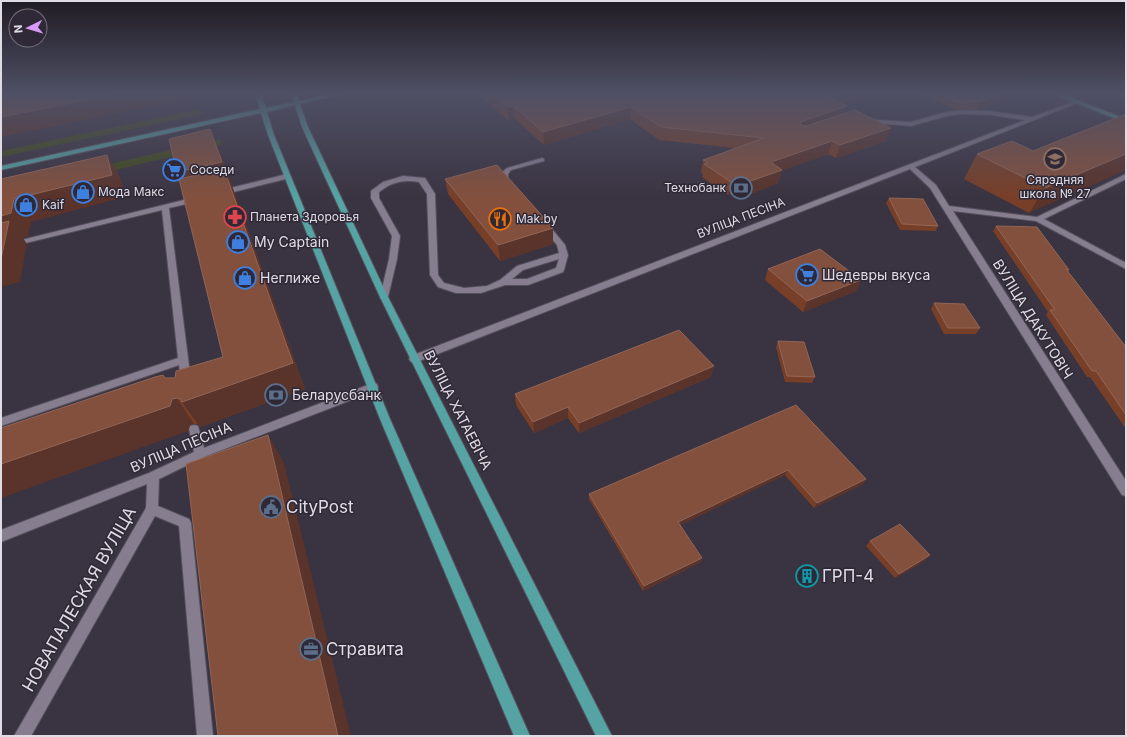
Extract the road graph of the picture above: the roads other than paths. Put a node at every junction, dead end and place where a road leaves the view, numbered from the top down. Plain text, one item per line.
1 (183, 128) edge
2 (269, 128) edge
3 (306, 128) edge
4 (1010, 128) edge
5 (542, 160) dead end
6 (911, 167) junction
7 (1, 168) edge
8 (287, 176) junction
9 (1126, 176) edge
10 (515, 191) edge
11 (164, 207) junction
12 (946, 208) junction
13 (1038, 219) junction
14 (540, 220) edge
15 (1, 247) edge
16 (564, 255) junction
17 (1126, 266) edge
18 (503, 282) junction
19 (384, 297) junction
20 (414, 359) junction
21 (183, 360) junction
22 (373, 387) junction
23 (187, 391) edge
24 (1, 422) edge
25 (194, 429) edge
26 (200, 454) junction
27 (153, 476) junction
28 (1126, 491) edge
29 (152, 509) junction
30 (1, 536) edge
31 (22, 736) edge
32 (205, 736) edge
33 (522, 736) edge
34 (604, 736) edge

1 - 7 main road
2 - 8 main road
3 - 19 main road, ВУЛІЦА ХАТАЕВІЧА
4 - 6 street, ВУЛІЦА ПЕСІНА
5 - 10 street
6 - 12 street, ВУЛІЦА ДАКУТОВІЧ
6 - 20 street, ВУЛІЦА ПЕСІНА
8 - 11 street
8 - 22 main road
9 - 13 street
11 - 15 street
11 - 21 street
12 - 13 street
12 - 28 street, ВУЛІЦА ДАКУТОВІЧ
13 - 17 street
14 - 16 street
16 - 18 street
16 - 18 street
18 - 19 street
19 - 20 main road, ВУЛІЦА ХАТАЕВІЧА
20 - 34 main road, ВУЛІЦА ХАТАЕВІЧА
21 - 23 street
21 - 24 street
22 - 26 street, ВУЛІЦА ПЕСІНА
22 - 33 main road
25 - 26 street
26 - 27 street, ВУЛІЦА ПЕСІНА
27 - 29 street, НОВАПАЛЕСКАЯ ВУЛІЦА
27 - 30 street, ВУЛІЦА ПЕСІНА
29 - 31 street, НОВАПАЛЕСКАЯ ВУЛІЦА
29 - 32 street

